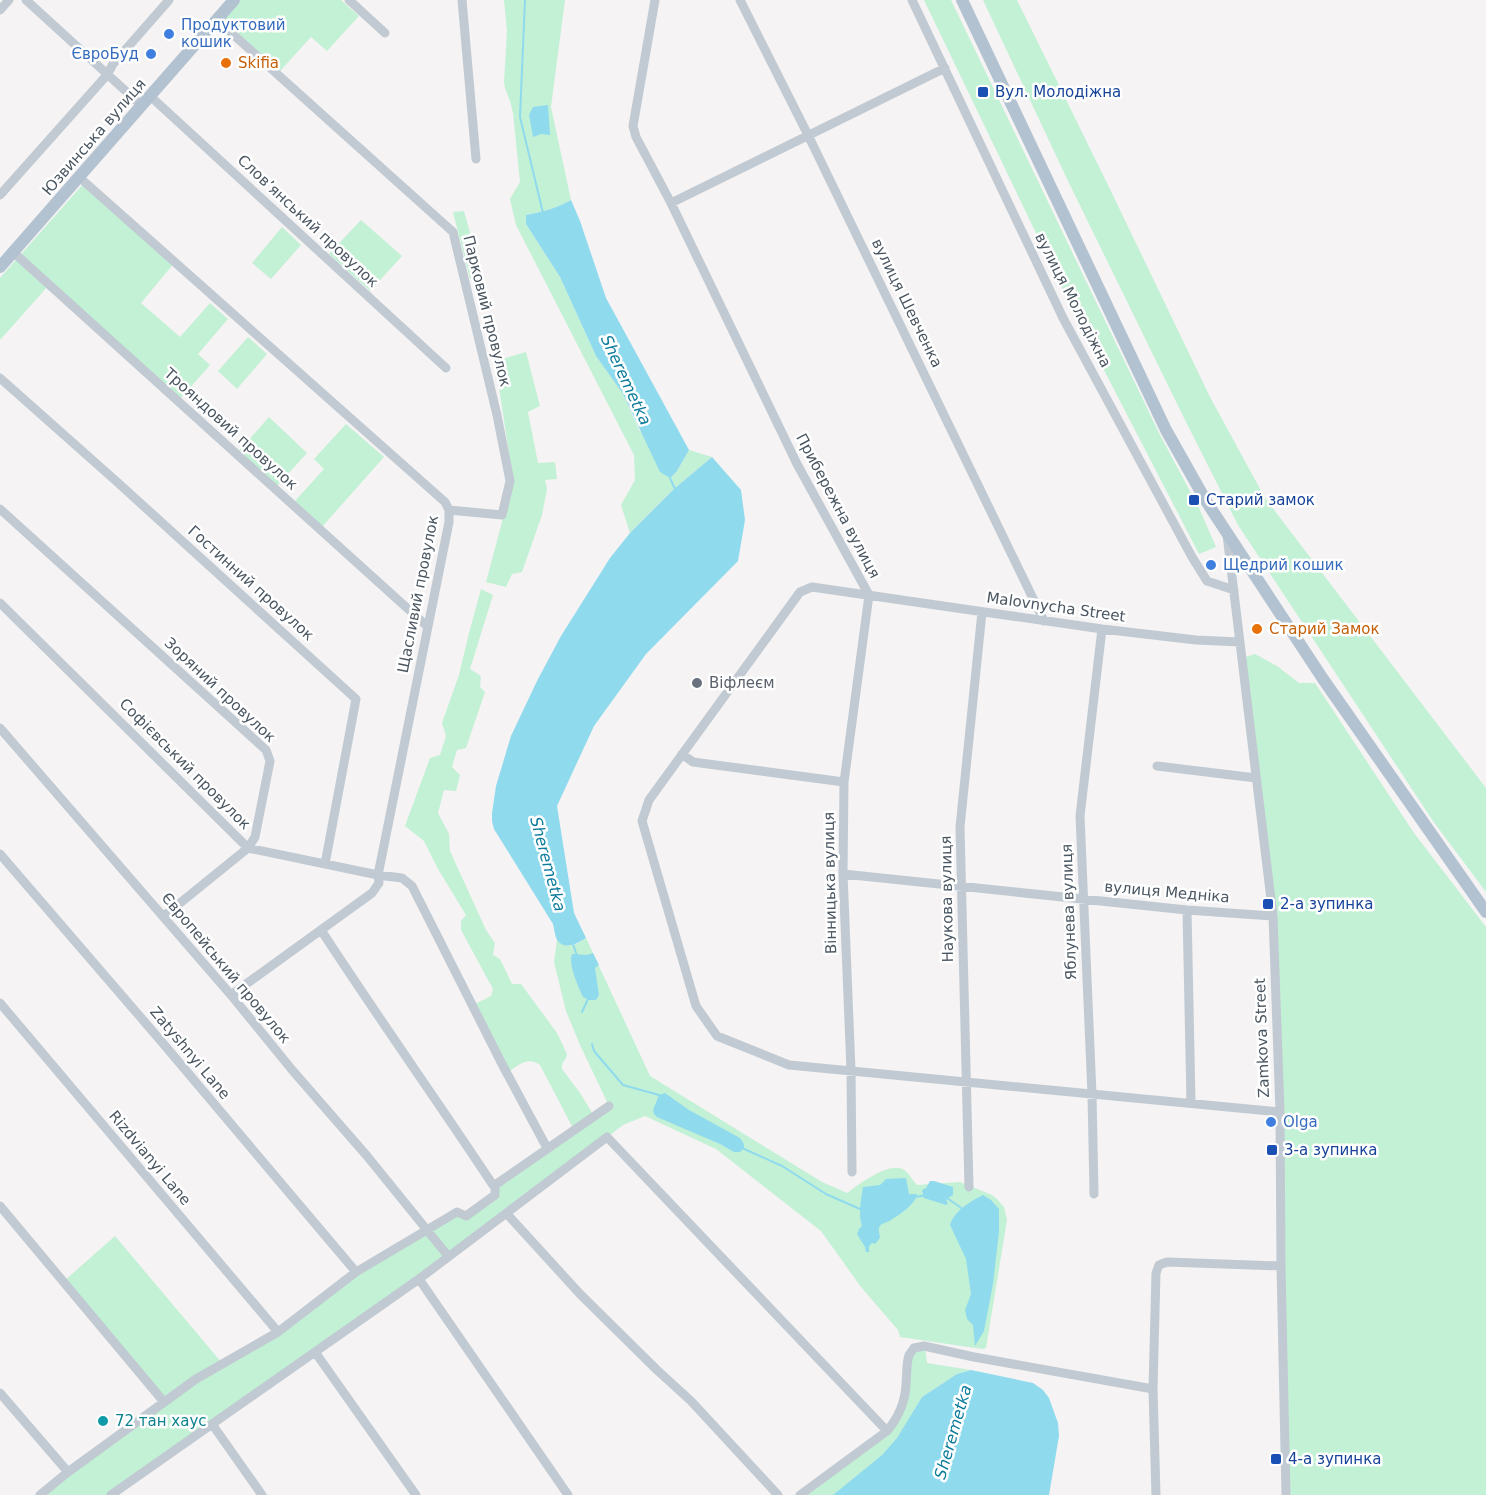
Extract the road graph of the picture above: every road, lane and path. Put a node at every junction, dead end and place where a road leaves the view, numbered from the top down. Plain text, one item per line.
1 (9, 0) edge
2 (26, 0) edge
3 (169, 0) edge
4 (234, 0) edge
5 (349, 0) edge
6 (462, 0) edge
7 (655, 0) edge
8 (740, 0) edge
9 (912, 0) edge
10 (962, 0) edge
11 (0, 10) edge
12 (217, 20) junction
13 (385, 33) dead end
14 (945, 68) junction
15 (108, 75) junction
16 (149, 95) junction
17 (141, 105) junction
18 (808, 135) junction
19 (476, 159) dead end
20 (79, 177) junction
21 (0, 195) edge
22 (671, 203) junction
23 (13, 252) junction
24 (0, 267) edge
25 (446, 368) dead end
26 (0, 378) edge
27 (0, 509) edge
28 (449, 510) junction
29 (1227, 532) junction
30 (1233, 587) junction
31 (869, 595) junction
32 (0, 603) edge
33 (982, 612) junction
34 (1044, 621) junction
35 (428, 627) junction
36 (1102, 629) junction
37 (1240, 642) junction
38 (0, 728) edge
39 (682, 754) junction
40 (1157, 766) dead end
41 (1256, 778) junction
42 (844, 782) junction
43 (248, 848) junction
44 (0, 854) edge
45 (325, 864) junction
46 (843, 874) junction
47 (378, 875) junction
48 (962, 886) junction
49 (1084, 899) junction
50 (1187, 910) junction
51 (1486, 912) edge
52 (164, 916) junction
53 (1273, 916) junction
54 (321, 930) junction
55 (231, 994) junction
56 (0, 1003) edge
57 (851, 1070) junction
58 (966, 1081) junction
59 (1092, 1094) junction
60 (1191, 1103) junction
61 (609, 1106) dead end
62 (1280, 1112) junction
63 (548, 1149) junction
64 (852, 1172) dead end
65 (493, 1185) dead end
66 (969, 1187) dead end
67 (1094, 1194) dead end
68 (0, 1206) edge
69 (507, 1214) junction
70 (427, 1230) junction
71 (448, 1256) junction
72 (1281, 1266) junction
73 (356, 1272) junction
74 (420, 1279) junction
75 (278, 1332) junction
76 (315, 1352) junction
77 (1153, 1389) junction
78 (0, 1393) edge
79 (164, 1402) junction
80 (212, 1424) junction
81 (887, 1431) junction
82 (68, 1472) junction
83 (118, 1493) edge
84 (40, 1495) edge
85 (262, 1495) edge
86 (416, 1495) edge
87 (568, 1495) edge
88 (778, 1495) edge
89 (800, 1495) edge
90 (1156, 1495) edge
91 (1286, 1495) edge

1 - 11 street
2 - 15 street
3 - 15 street
4 - 12 main road, Юзвинська вулиця
5 - 13 street
6 - 19 street
7 - 22 street, Прибережна вулиця
8 - 18 street, вулиця Шевченка
9 - 14 street, вулиця Молодіжна
10 - 29 main road
12 - 16 main road, Юзвинська вулиця
12 - 28 street, Парковий провулок
14 - 18 street
14 - 30 street, вулиця Молодіжна
15 - 17 street
15 - 21 street
16 - 17 main road, Юзвинська вулиця
16 - 25 street, Словʼянський провулок
17 - 20 main road, Юзвинська вулиця
18 - 22 street
18 - 34 street, вулиця Шевченка
20 - 23 main road, Юзвинська вулиця
20 - 28 street, Щасливий провулок
22 - 31 street, Прибережна вулиця
23 - 24 main road, Юзвинська вулиця
23 - 35 street, Трояндовий провулок
26 - 45 street, Гостинний провулок
27 - 43 street, Зоряний провулок
28 - 35 street, Щасливий провулок
29 - 30 street, Zamkova Street
29 - 51 main road
30 - 37 street, Zamkova Street
31 - 33 street, Malovnycha Street
31 - 39 street, Прибережна вулиця
31 - 42 street, Вінницька вулиця
32 - 43 street, Софієвський провулок
33 - 34 street, Malovnycha Street
33 - 48 street, Наукова вулиця
34 - 36 street, Malovnycha Street
35 - 47 street, Щасливий провулок
36 - 37 street, Malovnycha Street
36 - 49 street, Яблунева вулиця
37 - 41 street, Zamkova Street
38 - 52 street, Європейський провулок
39 - 42 street
39 - 57 street, Прибережна вулиця
40 - 41 street
41 - 53 street, Zamkova Street
42 - 46 street, Вінницька вулиця
43 - 45 street, Софієвський провулок
43 - 52 street
44 - 73 street, Zatyshnyi Lane
45 - 47 street, Софієвський провулок
46 - 48 street, вулиця Медніка
46 - 57 street, Вінницька вулиця
47 - 54 street, Щасливий провулок
47 - 63 street, Софієвський провулок
48 - 49 street, вулиця Медніка
48 - 58 street, Наукова вулиця
49 - 50 street, вулиця Медніка
49 - 59 street, Яблунева вулиця
50 - 53 street, вулиця Медніка
50 - 60 street
52 - 55 street, Європейський провулок
53 - 62 street, Zamkova Street
54 - 55 street, Щасливий провулок
54 - 65 street
55 - 70 street, Європейський провулок
56 - 75 street, Rizdvianyi Lane
57 - 58 street, Прибережна вулиця
57 - 64 street, Вінницька вулиця
58 - 59 street, Прибережна вулиця
58 - 66 street, Наукова вулиця
59 - 60 street, Прибережна вулиця
59 - 67 street, Яблунева вулиця
60 - 62 street, Прибережна вулиця
61 - 63 street
62 - 72 street, Zamkova Street
63 - 70 street
68 - 79 street
69 - 71 street
69 - 81 street
69 - 88 street
70 - 71 street, Європейський провулок
70 - 73 street
71 - 74 street
72 - 77 street
72 - 91 street, Zamkova Street
73 - 75 street
74 - 76 street
74 - 87 street
75 - 79 street
76 - 80 street
76 - 86 street
77 - 81 street
77 - 90 street
78 - 82 street
79 - 82 street
80 - 83 street
80 - 85 street
81 - 89 street
82 - 84 street

